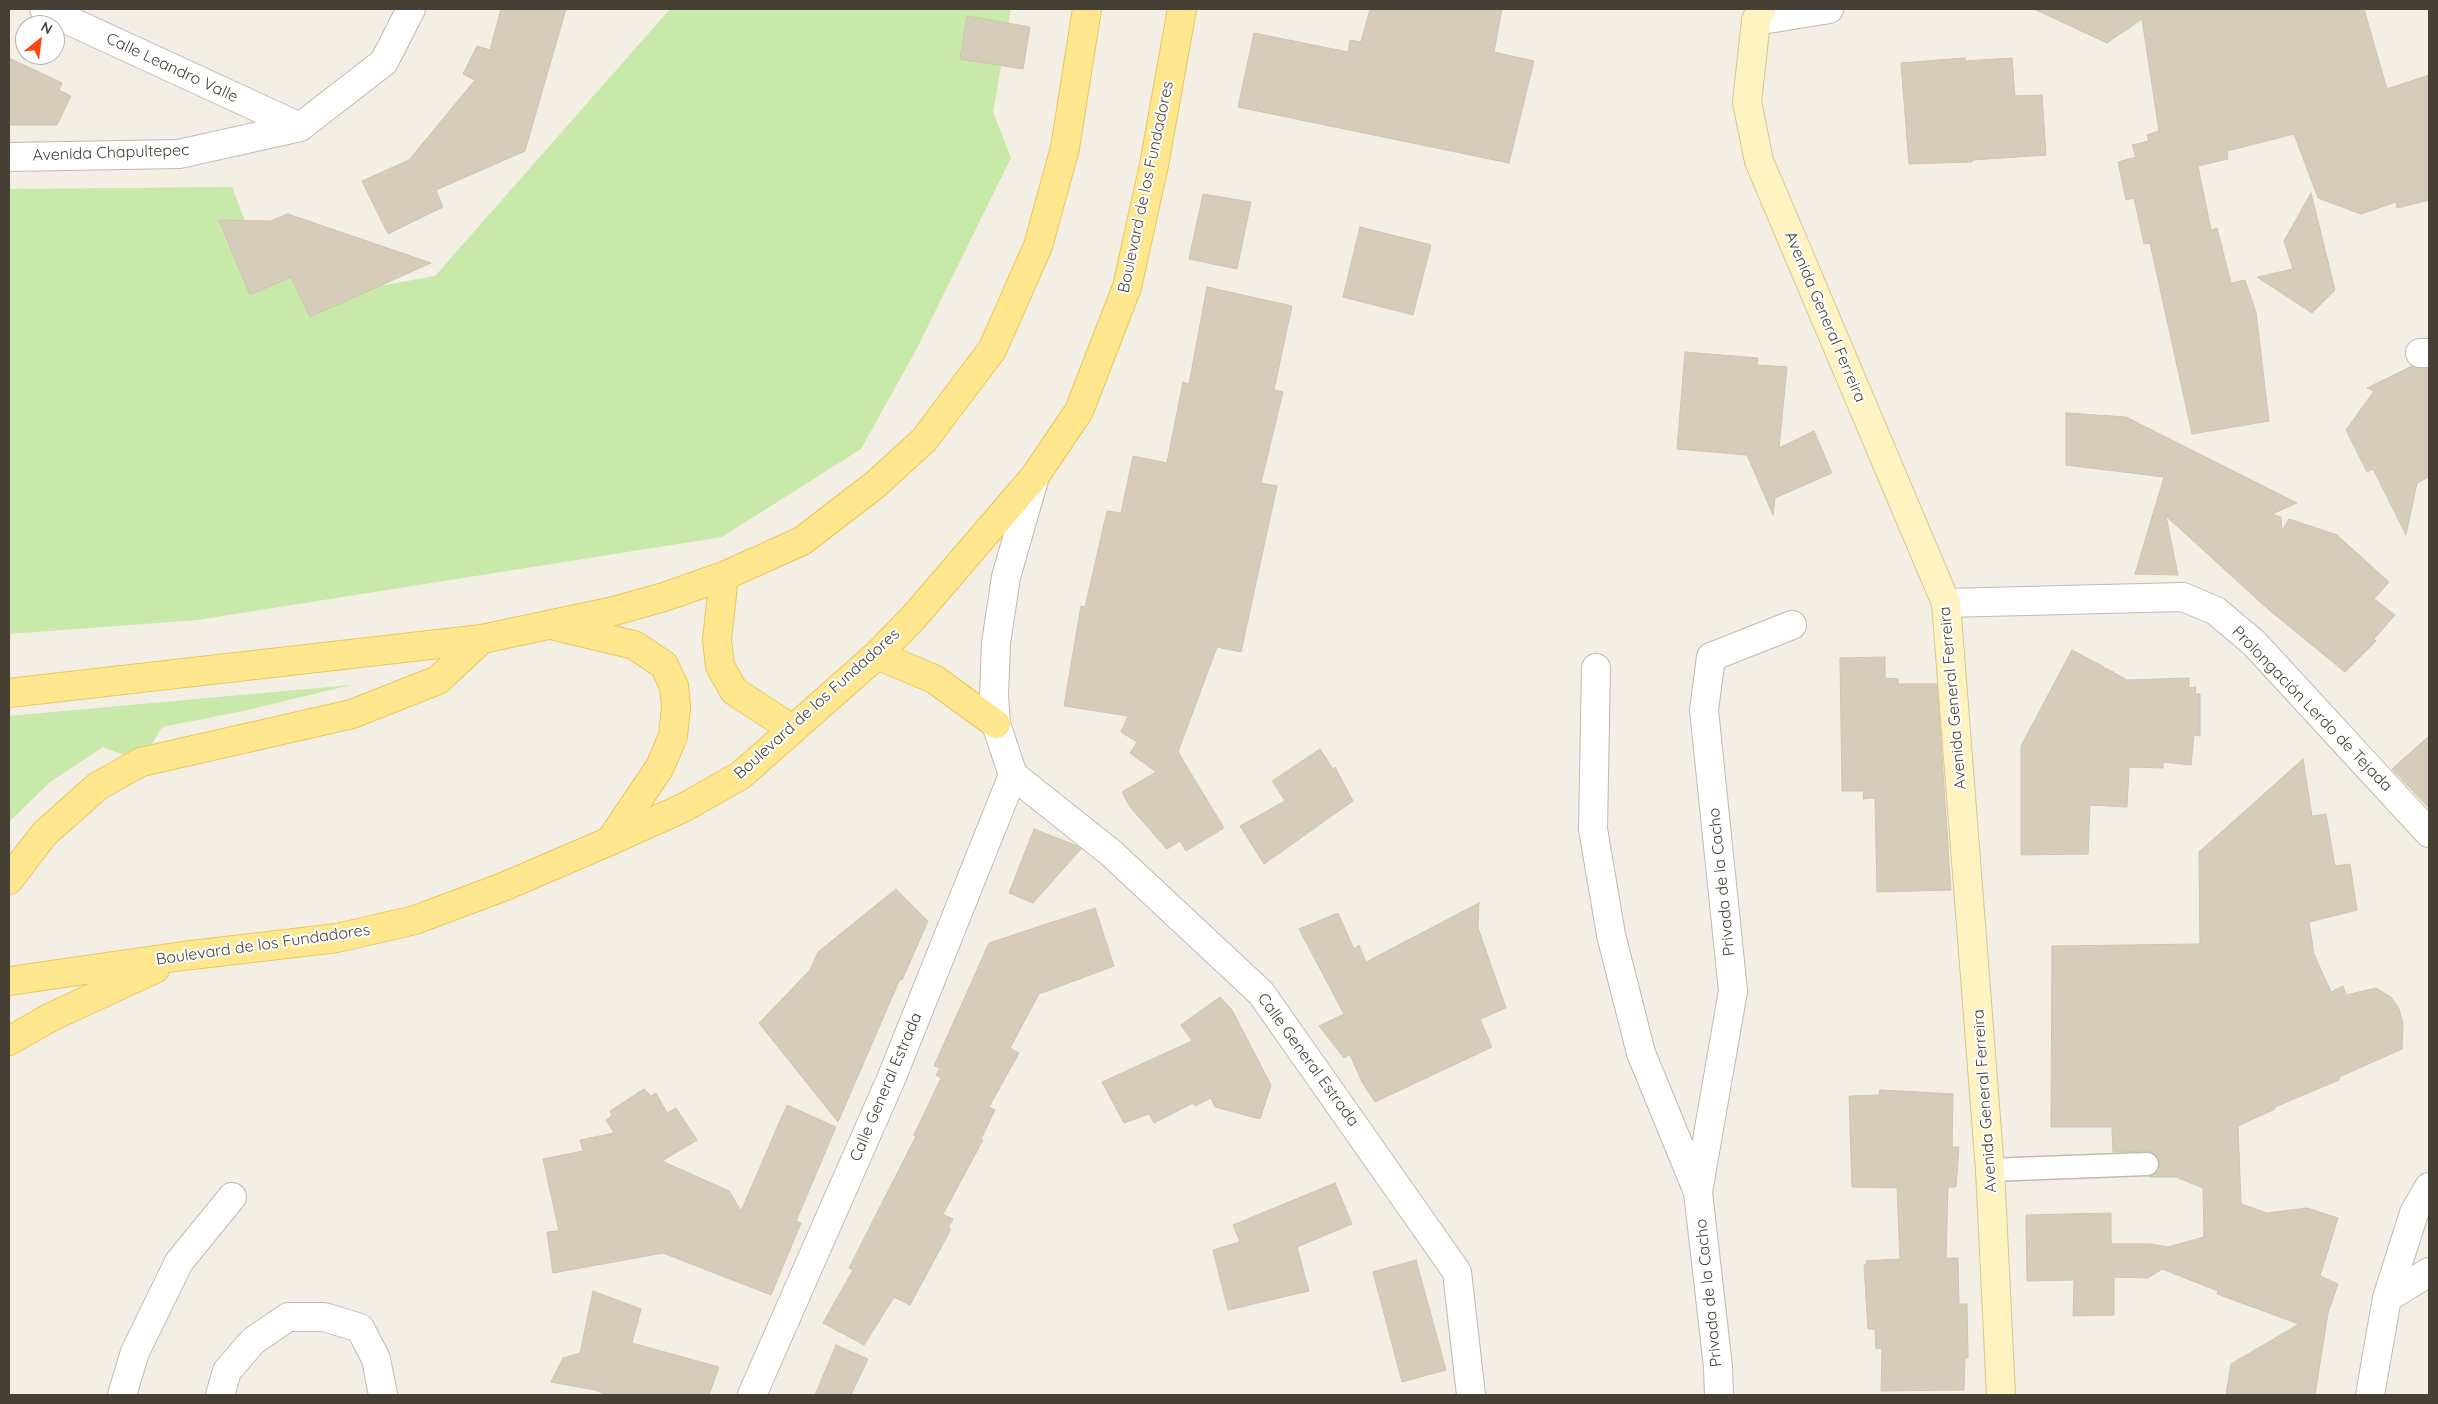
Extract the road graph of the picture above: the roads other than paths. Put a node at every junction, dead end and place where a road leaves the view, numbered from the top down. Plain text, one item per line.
1 (44, 9) edge
2 (411, 9) edge
3 (1087, 9) edge
4 (1182, 9) edge
5 (1829, 9) edge
6 (1759, 15) edge
7 (300, 127) junction
8 (9, 157) edge
9 (1035, 476) junction
10 (724, 576) junction
11 (1946, 603) junction
12 (547, 624) junction
13 (1792, 625) dead end
14 (482, 639) junction
15 (876, 655) junction
16 (1596, 668) dead end
17 (9, 694) edge
18 (996, 724) junction
19 (792, 729) junction
20 (1013, 775) junction
21 (2429, 833) edge
22 (610, 842) junction
23 (9, 880) edge
24 (182, 956) junction
25 (9, 981) edge
26 (9, 1041) edge
27 (2147, 1164) dead end
28 (1990, 1170) junction
29 (2429, 1187) edge
30 (1698, 1192) junction
31 (232, 1197) dead end
32 (2429, 1272) edge
33 (2387, 1298) junction
34 (122, 1395) edge
35 (220, 1395) edge
36 (383, 1395) edge
37 (752, 1395) edge
38 (1471, 1395) edge
39 (1719, 1395) edge
40 (2001, 1395) edge
41 (2370, 1395) edge

1 - 7 street, Calle Leandro Valle
2 - 7 street
3 - 10 main road
4 - 9 main road, Boulevard de los Fundadores
5 - 6 street
6 - 11 street, Avenida General Ferreira
7 - 8 street, Avenida Chapultepec
9 - 15 main road, Boulevard de los Fundadores
9 - 18 street
10 - 12 main road
10 - 19 main road
11 - 21 street, Prolongación Lerdo de Tejada
11 - 28 street, Avenida General Ferreira
12 - 14 main road
12 - 22 main road
13 - 30 street, Privada de la Cacho
14 - 17 main road
14 - 23 main road
15 - 18 main road
15 - 19 main road, Boulevard de los Fundadores
16 - 30 street, Privada de la Cacho
18 - 20 street
19 - 22 main road, Boulevard de los Fundadores
20 - 37 street, Calle General Estrada
20 - 38 street, Calle General Estrada
22 - 24 main road, Boulevard de los Fundadores
24 - 25 main road, Boulevard de los Fundadores
24 - 26 main road
27 - 28 lane
28 - 40 street, Avenida General Ferreira
29 - 33 street
30 - 39 street, Privada de la Cacho
31 - 34 street
32 - 33 street
33 - 41 street
35 - 36 street

